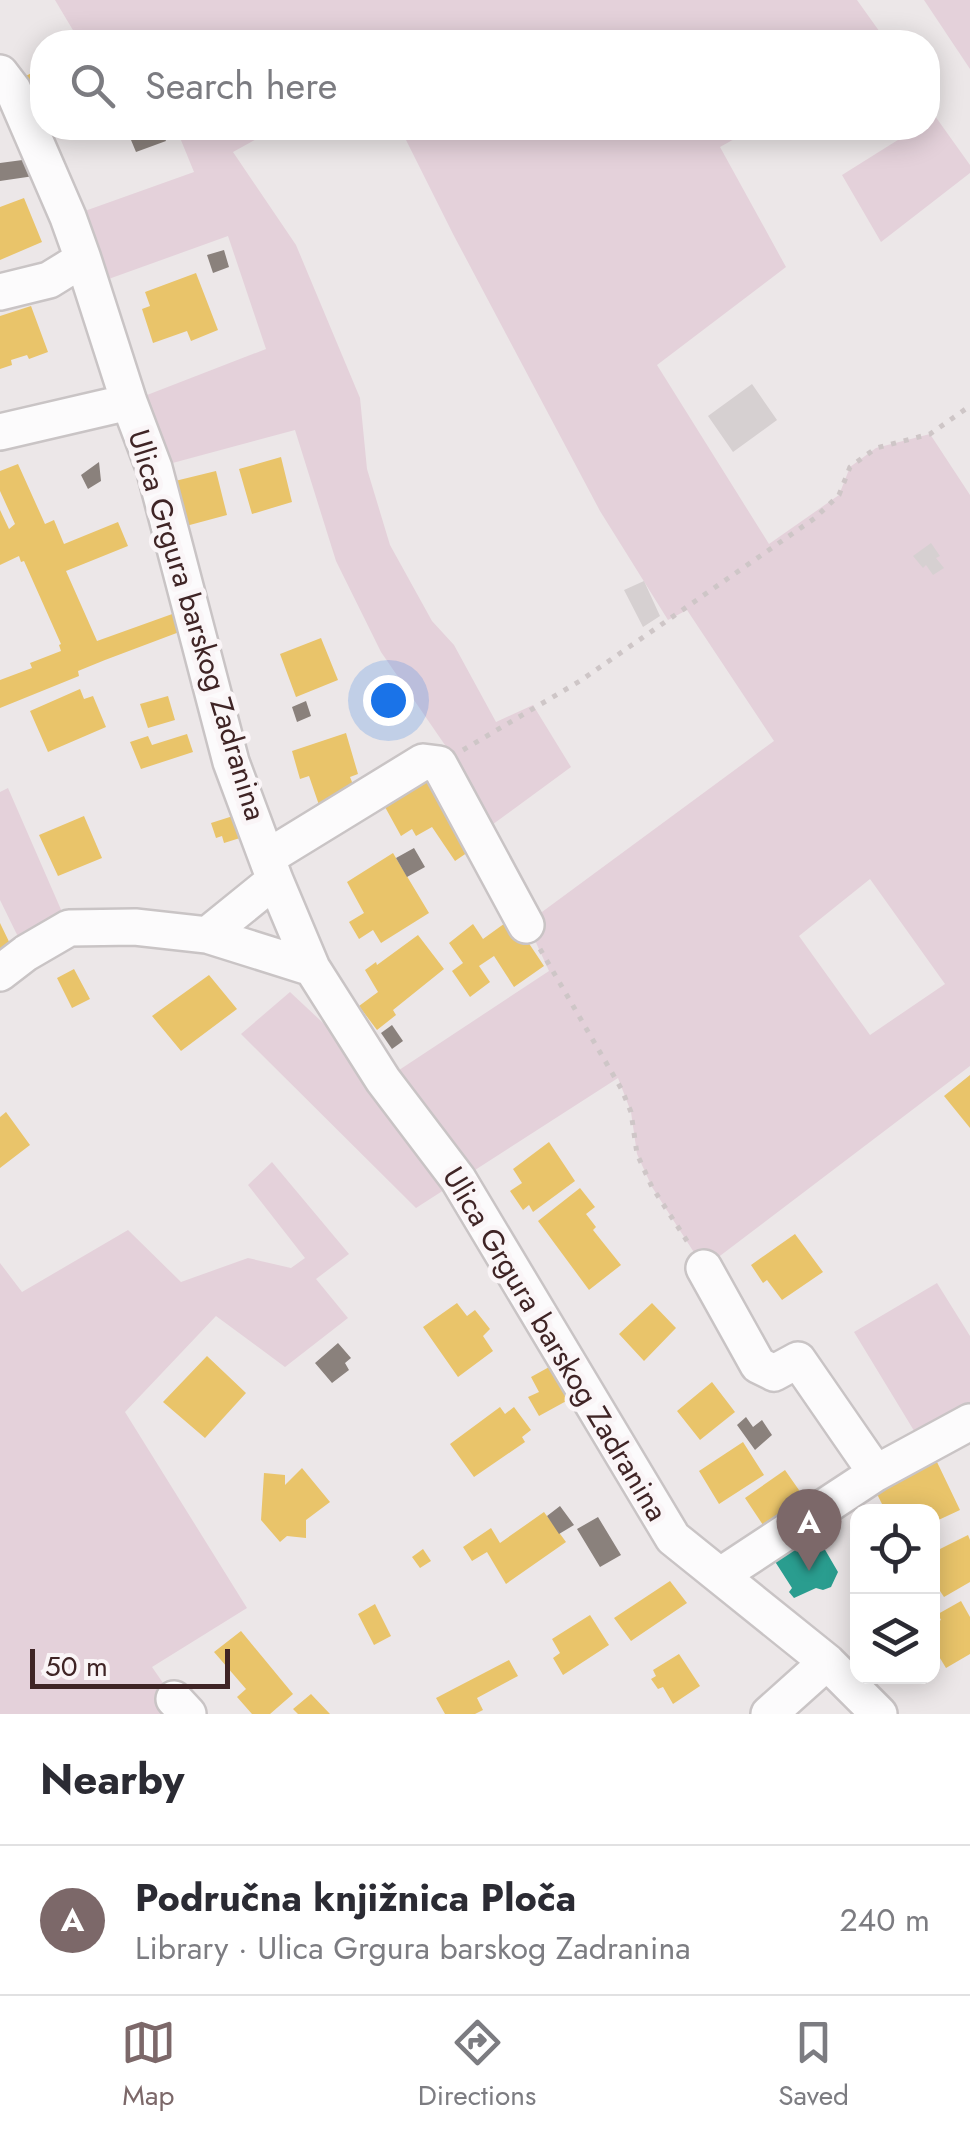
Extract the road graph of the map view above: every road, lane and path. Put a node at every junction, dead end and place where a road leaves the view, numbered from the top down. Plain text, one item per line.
1 (0, 73) edge
2 (30, 131) edge
3 (34, 140) edge
4 (83, 259) junction
5 (0, 292) edge
6 (129, 402) junction
7 (970, 406) edge
8 (0, 432) edge
9 (439, 764) junction
10 (272, 869) junction
11 (526, 925) joint
12 (206, 935) junction
13 (312, 968) junction
14 (0, 973) edge
15 (704, 1268) joint
16 (970, 1422) edge
17 (876, 1473) junction
18 (720, 1575) junction
19 (827, 1662) junction
20 (770, 1714) edge
21 (878, 1714) edge

1 - 2 street, Ulica Grgura barskog Zadranina
3 - 4 street, Ulica Grgura barskog Zadranina
4 - 5 street
4 - 6 street, Ulica Grgura barskog Zadranina
6 - 8 street
6 - 10 street, Ulica Grgura barskog Zadranina
7 - 9 path
9 - 10 street
9 - 11 street
10 - 12 street
10 - 13 street, Ulica Grgura barskog Zadranina
11 - 15 path
12 - 13 street
12 - 14 street
13 - 18 street, Ulica Grgura barskog Zadranina
15 - 17 street
16 - 17 street
17 - 18 street
18 - 19 street, Ulica Grgura barskog Zadranina
19 - 20 street
19 - 21 street, Ulica Grgura barskog Zadranina

